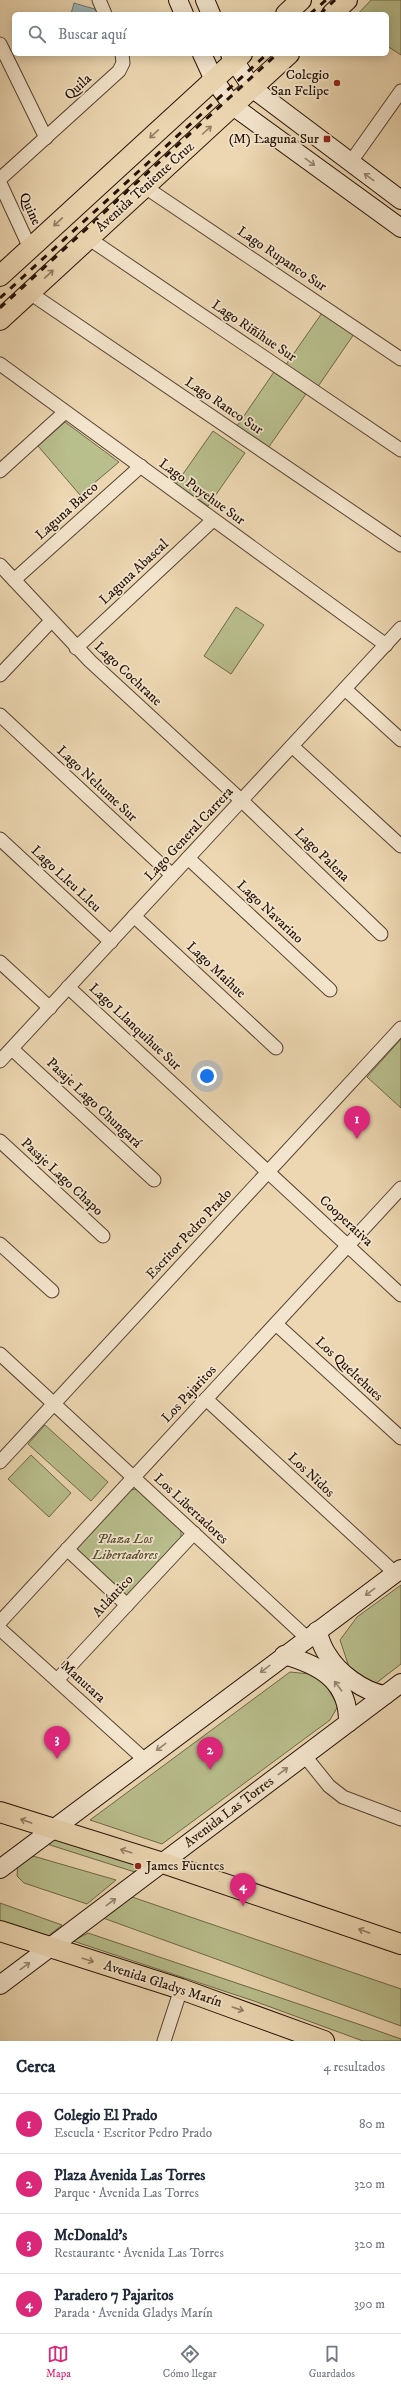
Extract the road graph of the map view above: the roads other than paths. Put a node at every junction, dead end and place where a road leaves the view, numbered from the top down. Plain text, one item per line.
1 (99, 0) edge
2 (178, 0) edge
3 (205, 0) edge
4 (301, 0) edge
5 (347, 0) edge
6 (104, 12) edge
7 (183, 12) edge
8 (210, 12) edge
9 (288, 12) edge
10 (334, 12) edge
11 (0, 44) edge
12 (122, 56) edge
13 (203, 56) edge
14 (287, 56) edge
15 (235, 57) edge
16 (214, 80) junction
17 (252, 88) junction
18 (401, 91) edge
19 (233, 106) junction
20 (46, 138) junction
21 (350, 163) junction
22 (0, 179) edge
23 (0, 184) edge
24 (145, 187) junction
25 (401, 200) edge
26 (401, 228) edge
27 (88, 238) junction
28 (30, 248) junction
29 (0, 276) edge
30 (30, 293) junction
31 (0, 320) edge
32 (401, 359) edge
33 (0, 364) edge
34 (65, 412) junction
35 (401, 450) edge
36 (140, 466) junction
37 (0, 472) edge
38 (213, 520) junction
39 (401, 545) edge
40 (0, 565) edge
41 (14, 580) junction
42 (51, 621) junction
43 (400, 632) edge
44 (386, 644) junction
45 (76, 648) junction
46 (0, 675) edge
47 (345, 689) junction
48 (0, 715) edge
49 (401, 740) edge
50 (292, 746) junction
51 (241, 800) junction
52 (0, 839) edge
53 (401, 846) edge
54 (188, 858) junction
55 (172, 875) junction
56 (134, 916) junction
57 (381, 934) dead end
58 (111, 942) junction
59 (0, 962) edge
60 (68, 987) junction
61 (330, 990) dead end
62 (50, 1008) junction
63 (401, 1028) edge
64 (276, 1048) dead end
65 (12, 1049) junction
66 (0, 1061) edge
67 (0, 1141) edge
68 (268, 1172) junction
69 (154, 1180) dead end
70 (401, 1188) edge
71 (102, 1236) dead end
72 (0, 1244) edge
73 (348, 1245) junction
74 (52, 1291) dead end
75 (401, 1295) edge
76 (276, 1324) junction
77 (0, 1354) edge
78 (206, 1399) junction
79 (54, 1404) junction
80 (401, 1438) edge
81 (0, 1462) edge
82 (133, 1478) junction
83 (194, 1533) junction
84 (67, 1550) junction
85 (398, 1571) edge
86 (127, 1604) junction
87 (0, 1622) edge
88 (0, 1629) edge
89 (312, 1634) junction
90 (284, 1655) junction
91 (56, 1680) junction
92 (401, 1683) edge
93 (386, 1695) junction
94 (348, 1723) junction
95 (304, 1755) junction
96 (144, 1759) junction
97 (0, 1812) edge
98 (399, 1815) edge
99 (52, 1829) junction
100 (163, 1863) junction
101 (0, 1869) edge
102 (0, 1931) edge
103 (401, 1944) edge
104 (50, 1948) junction
105 (0, 1985) edge
106 (181, 1989) junction
107 (164, 2041) edge
108 (324, 2041) edge

1 - 6 street
2 - 7 street
3 - 8 street
4 - 9 main road
5 - 10 main road
11 - 20 street
12 - 20 street, Quila
13 - 16 street
14 - 17 main road, Avenida Teniente Cruz
15 - 16 main road
15 - 17 street
16 - 19 street
16 -> 28 main road
17 - 19 main road, Avenida Teniente Cruz
17 - 21 street
18 - 21 street
24 -> 19 main road, Avenida Teniente Cruz
19 -> 26 street
20 - 22 street, Quila
25 -> 21 street
23 - 28 street, Quine
24 - 27 main road, Avenida Teniente Cruz
24 - 32 street, Lago Rupanco Sur
30 -> 27 main road, Avenida Teniente Cruz
27 - 35 street, Lago Riñihue Sur
28 - 29 main road
30 - 31 main road, Avenida Teniente Cruz
30 - 39 street, Lago Ranco Sur
33 - 34 street, Lago Puyehue Sur
34 - 36 street, Lago Puyehue Sur
34 - 37 street
36 - 38 street, Lago Puyehue Sur
36 - 41 street, Laguna Barco
38 - 44 street, Lago Puyehue Sur
38 - 45 street, Laguna Abascal
40 - 41 street, Lago Cochrane
41 - 42 street, Lago Cochrane
42 - 45 street, Lago Cochrane
42 - 46 street
43 - 44 street, Lago General Carrera
44 - 47 street, Lago General Carrera
45 - 51 street, Lago Cochrane
47 - 49 street
47 - 50 street, Lago General Carrera
48 - 55 street, Lago Neltume Sur
50 - 51 street, Lago General Carrera
50 - 53 street
51 - 54 street, Lago General Carrera
51 - 57 street, Lago Palena
52 - 58 street, Lago Lleu Lleu
54 - 55 street, Lago General Carrera
54 - 61 street, Lago Navarino
55 - 56 street, Lago General Carrera
56 - 58 street, Lago General Carrera
56 - 64 street, Lago Maihue
58 - 60 street, Lago General Carrera
59 - 62 street
60 - 62 street, Lago General Carrera
60 - 68 street, Lago Llanquihue Sur
62 - 65 street, Lago General Carrera
63 - 68 street, Escritor Pedro Prado
65 - 66 street, Lago General Carrera
65 - 69 street, Pasaje Lago Chungará
67 - 71 street, Pasaje Lago Chapo
68 - 73 street, Cooperativa
68 - 79 street, Escritor Pedro Prado
70 - 73 street, Los Pajaritos
72 - 74 street
73 - 75 street, Cooperativa
73 - 76 street, Los Pajaritos
76 - 78 street, Los Pajaritos
76 - 80 street, Los Queltehues
77 - 79 street, Los Libertadores
78 - 82 street, Los Pajaritos
78 - 85 street, Los Nidos
79 - 81 street, Escritor Pedro Prado
79 - 82 street, Los Libertadores
82 - 83 street, Los Libertadores
82 - 84 street, Los Pajaritos
83 - 86 street, Atlántico
83 - 89 street, Los Libertadores
84 - 86 street
84 - 87 street, Los Pajaritos
85 -> 89 street
86 - 91 street, Atlántico
88 - 91 street, Manutara
89 - 90 street
89 - 93 street
94 -> 90 street
90 -> 96 street
91 - 96 street, Manutara
92 - 93 street, Avenida Las Torres
93 - 94 street, Avenida Las Torres
94 - 95 street, Avenida Las Torres
95 - 98 street
100 -> 95 street, Avenida Las Torres
96 - 99 street
99 -> 97 main road
100 -> 99 main road
99 - 101 street
103 -> 100 main road
104 -> 100 street, Avenida Las Torres
102 - 104 main road, Avenida Gladys Marín
105 -> 104 street, Avenida Las Torres
104 -> 106 main road, Avenida Gladys Marín
106 - 107 street
106 -> 108 main road, Avenida Gladys Marín

